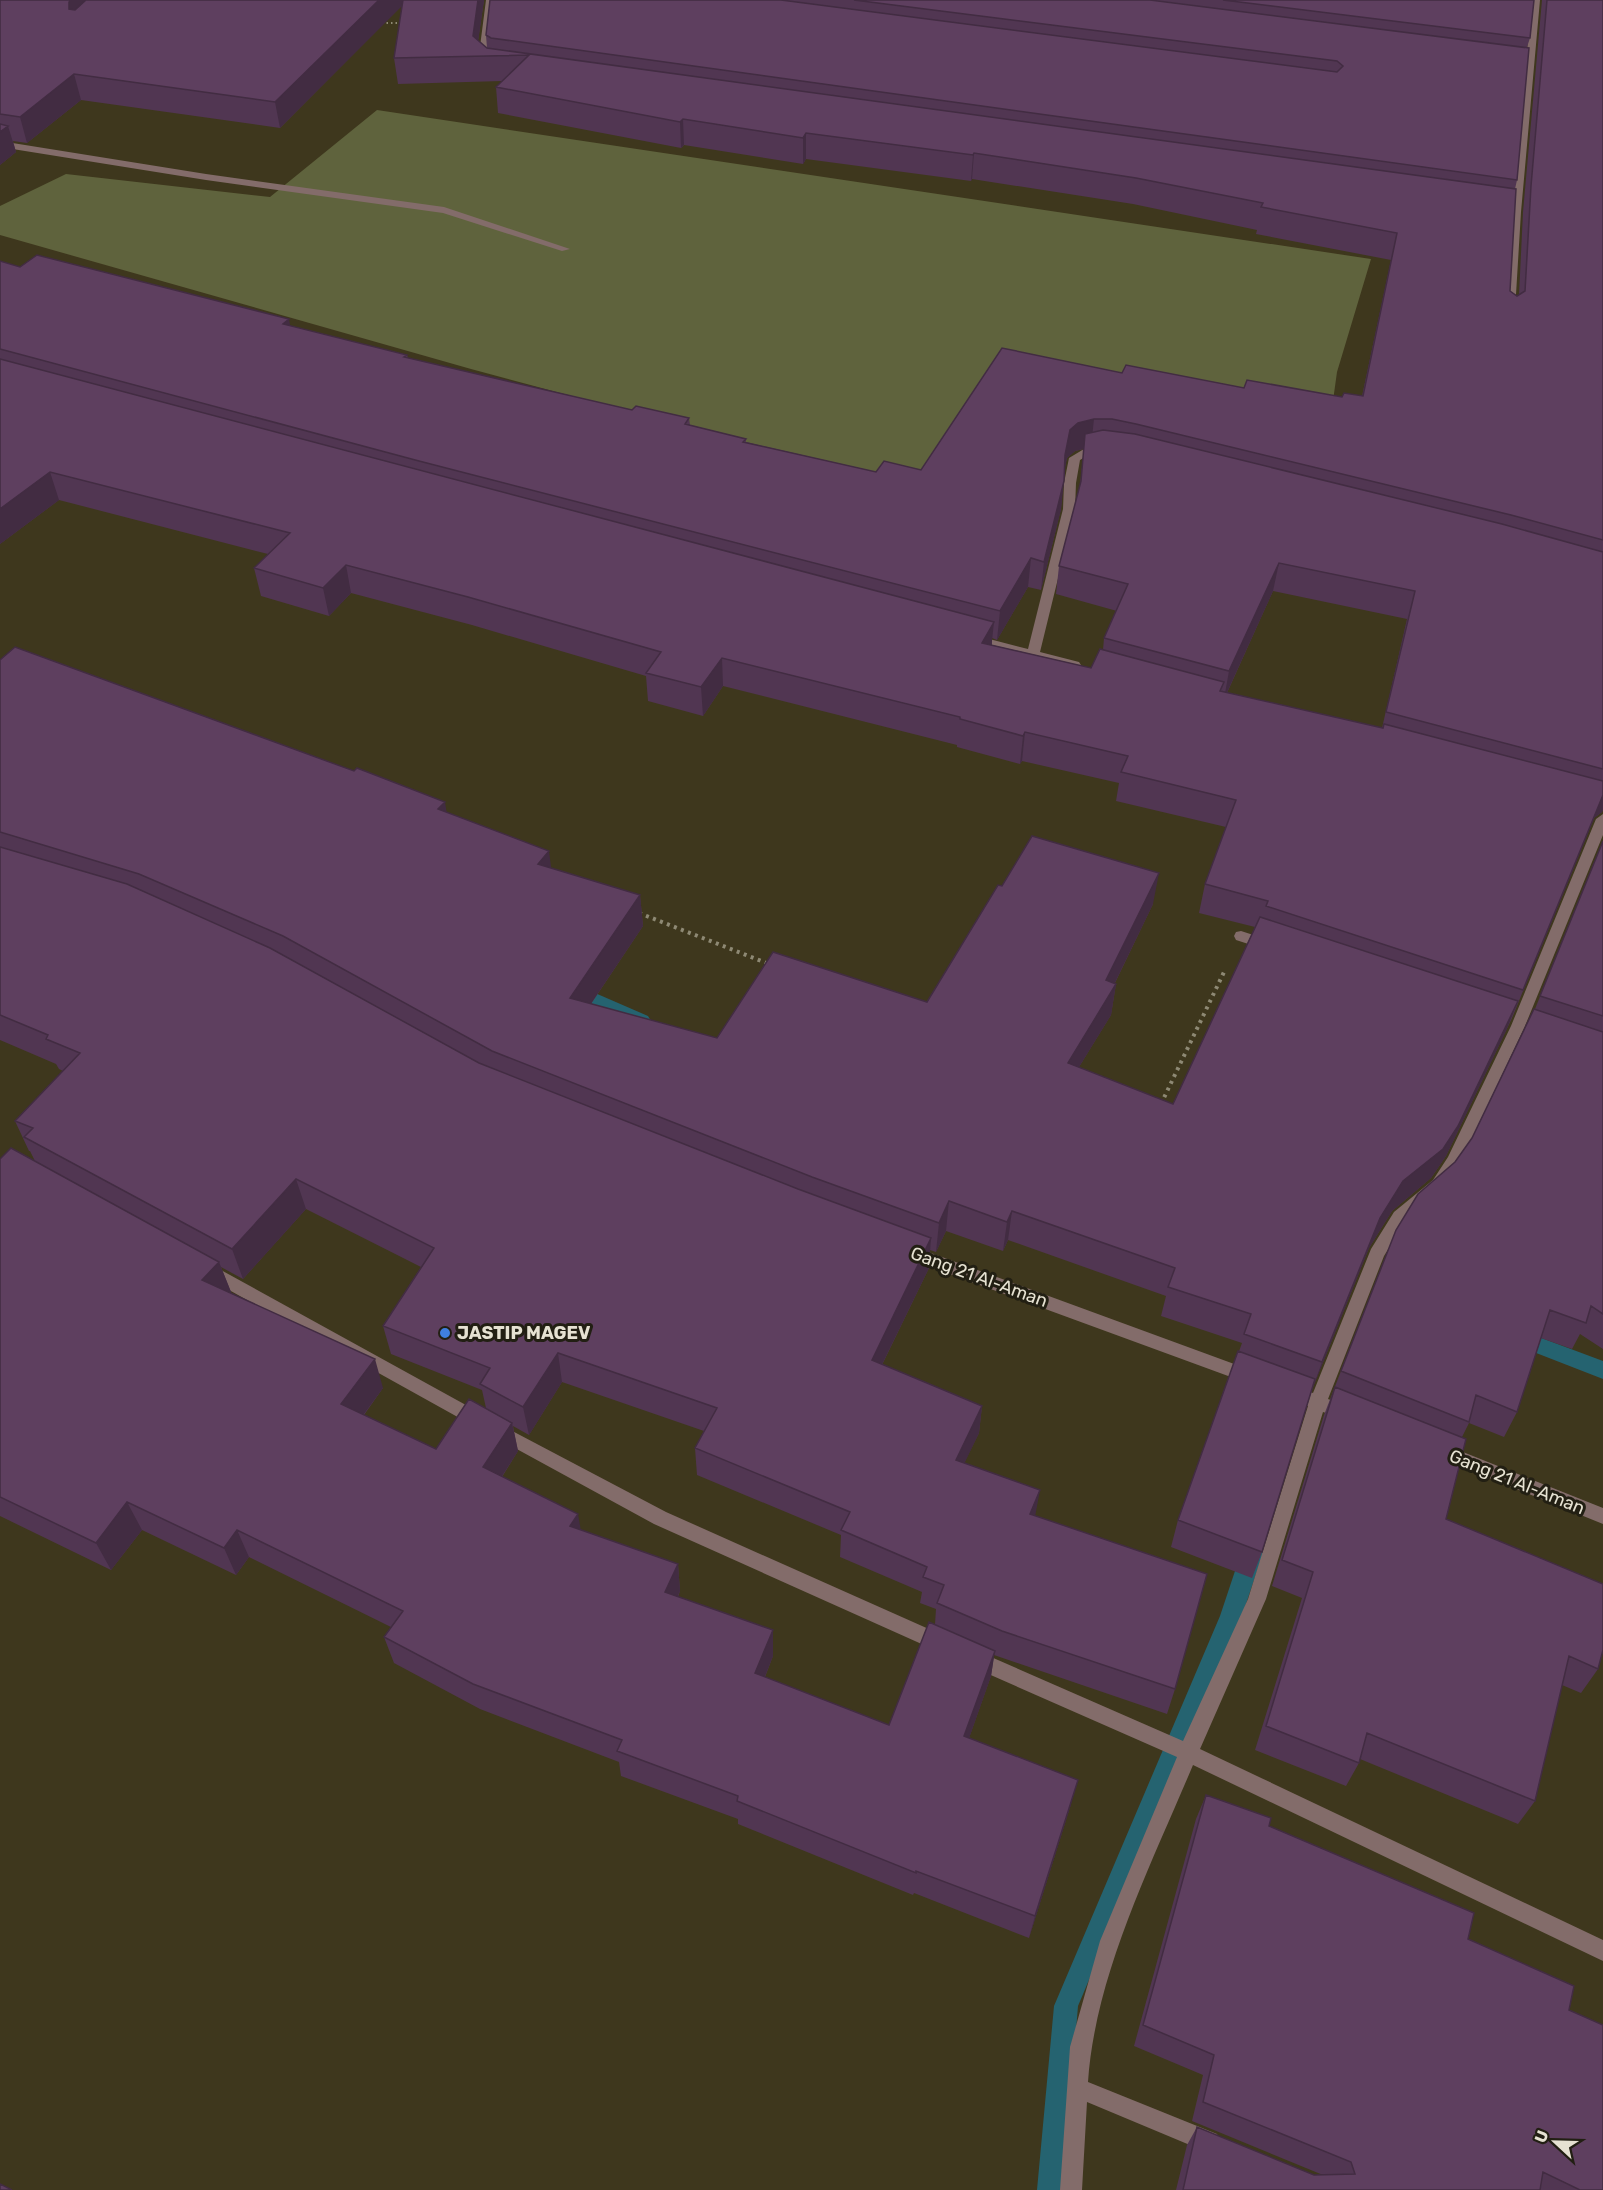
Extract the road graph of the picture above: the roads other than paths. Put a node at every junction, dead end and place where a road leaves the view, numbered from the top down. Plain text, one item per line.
1 (490, 0) edge
2 (1536, 0) edge
3 (1517, 67) edge
4 (490, 68) edge
5 (1529, 69) junction
6 (0, 144) edge
7 (1504, 210) edge
8 (1516, 212) junction
9 (565, 249) dead end
10 (1510, 318) edge
11 (1114, 452) edge
12 (965, 636) edge
13 (1033, 654) junction
14 (1090, 669) edge
15 (1603, 819) edge
16 (1241, 936) road end
17 (1285, 951) edge
18 (894, 1246) edge
19 (198, 1264) edge
20 (1315, 1401) junction
21 (1362, 1420) edge
22 (1428, 1446) edge
23 (1603, 1516) edge
24 (1185, 1752) junction
25 (1603, 1951) edge
26 (1076, 2087) junction
27 (1231, 2151) edge
28 (1071, 2190) edge

1 - 4 street
2 - 5 street
3 - 5 street
5 - 8 street
6 - 9 street
7 - 8 street
8 - 10 street
11 - 13 street
12 - 13 street
13 - 14 street
15 - 20 street
16 - 17 street
18 - 20 street, Gang 21 Al-Aman
19 - 24 street
20 - 21 street, Gang 21 Al-Aman
20 - 24 street
22 - 23 street, Gang 21 Al-Aman
24 - 25 street
24 - 26 street
26 - 27 street
26 - 28 street

